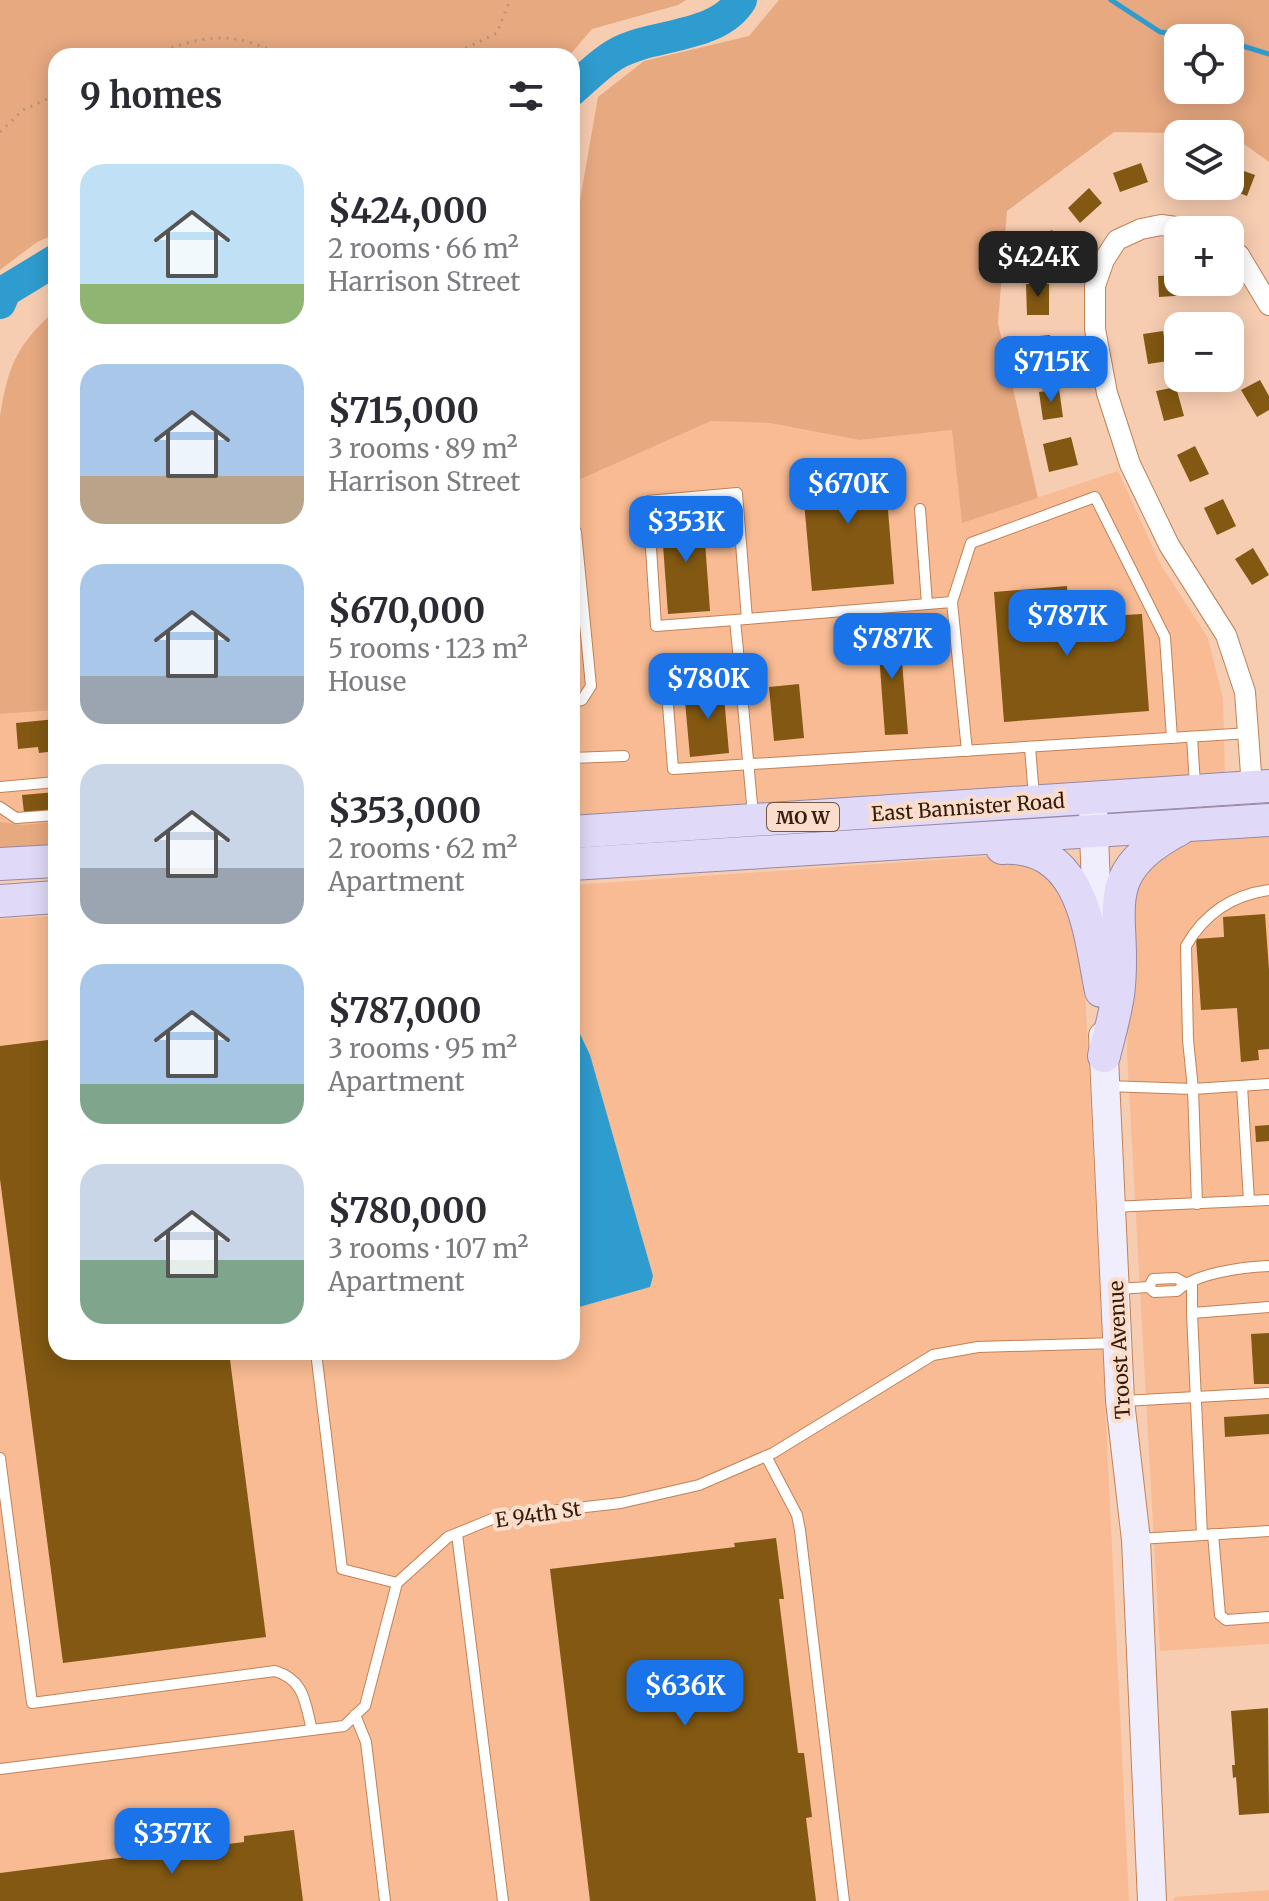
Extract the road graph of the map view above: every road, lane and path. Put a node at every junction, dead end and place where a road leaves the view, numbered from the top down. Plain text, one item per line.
1 (510, 0) edge
2 (171, 48) edge
3 (266, 48) edge
4 (466, 48) edge
5 (48, 99) edge
6 (0, 132) edge
7 (1164, 225) edge
8 (1244, 263) edge
9 (1269, 305) edge
10 (920, 509) dead end
11 (580, 573) edge
12 (952, 602) junction
13 (927, 604) junction
14 (747, 619) junction
15 (735, 620) junction
16 (739, 661) junction
17 (580, 701) edge
18 (1250, 733) junction
19 (1192, 737) junction
20 (1172, 738) junction
21 (1030, 747) junction
22 (967, 751) junction
23 (624, 756) dead end
24 (580, 758) edge
25 (748, 765) junction
26 (48, 783) edge
27 (0, 787) edge
28 (1261, 787) edge
29 (1195, 791) junction
30 (1093, 799) junction
31 (1034, 803) junction
32 (0, 807) edge
33 (48, 816) edge
34 (1269, 820) edge
35 (1185, 826) junction
36 (1093, 831) junction
37 (580, 832) edge
38 (754, 837) junction
39 (831, 848) junction
40 (48, 861) edge
41 (580, 863) edge
42 (0, 864) edge
43 (1269, 890) edge
44 (48, 898) edge
45 (0, 901) edge
46 (1101, 991) junction
47 (1105, 1071) junction
48 (1269, 1084) edge
49 (1242, 1086) junction
50 (1193, 1089) junction
51 (1269, 1200) edge
52 (1249, 1201) junction
53 (1197, 1204) junction
54 (1111, 1207) junction
55 (1269, 1266) edge
56 (1188, 1282) junction
57 (1115, 1289) junction
58 (1269, 1307) edge
59 (1192, 1313) junction
60 (1118, 1343) junction
61 (317, 1360) edge
62 (1269, 1393) edge
63 (1197, 1397) junction
64 (1120, 1401) junction
65 (766, 1456) junction
66 (0, 1458) edge
67 (1269, 1531) edge
68 (457, 1534) junction
69 (1207, 1534) junction
70 (1136, 1540) junction
71 (397, 1583) junction
72 (1269, 1617) edge
73 (355, 1715) junction
74 (312, 1730) junction
75 (0, 1769) edge
76 (385, 1901) edge
77 (503, 1901) edge
78 (844, 1901) edge
79 (1152, 1901) edge

1 - 4 path
2 - 3 path
5 - 6 path
7 - 18 street
8 - 9 street
10 - 13 lane
11 - 17 lane
12 - 13 lane
12 - 20 lane
12 - 22 lane
13 - 14 lane
14 - 15 lane
14 - 15 lane
15 - 16 lane
16 - 25 lane
16 - 25 lane
18 - 19 lane
18 - 28 street
19 - 20 lane
19 - 29 lane
20 - 21 lane
21 - 22 lane
21 - 31 lane
22 - 25 lane
23 - 24 lane
25 - 38 lane
26 - 27 lane
28 - 29 main road, East Bannister Road / MO W
29 - 30 main road, East Bannister Road / MO W
30 - 31 main road, East Bannister Road / MO W
30 - 36 main road, Troost Avenue
31 - 38 main road, East Bannister Road / MO W
32 - 33 lane
34 - 35 main road, East Bannister Road / MO W
35 - 36 main road, East Bannister Road / MO W
35 - 47 main road
36 - 39 main road, East Bannister Road / MO W
36 - 46 main road, Troost Avenue
37 - 38 main road, East Bannister Road / MO W
38 - 39 main road, East Bannister Road / MO W
38 - 41 main road, East Bannister Road / MO W
39 - 46 main road
40 - 42 main road
43 - 50 lane
44 - 45 main road
46 - 47 main road, Troost Avenue
47 - 50 lane
47 - 54 main road, Troost Avenue
48 - 49 lane
49 - 50 lane
49 - 52 lane
50 - 53 lane
51 - 52 lane
52 - 53 lane
53 - 54 lane
54 - 57 main road, Troost Avenue
55 - 56 lane
56 - 57 lane
56 - 59 lane
57 - 60 main road, Troost Avenue
58 - 59 lane
59 - 63 lane
60 - 64 main road, Troost Avenue
60 - 65 lane, E 94th St
61 - 71 lane
62 - 63 lane
63 - 64 lane
63 - 69 lane
64 - 70 main road, Troost Avenue
65 - 68 lane, E 94th St
65 - 78 lane
66 - 74 lane
67 - 69 lane
68 - 71 lane, E 94th St
68 - 77 lane
69 - 70 lane
69 - 72 lane
70 - 79 main road, Troost Avenue
71 - 73 lane
73 - 74 lane
73 - 76 lane
74 - 75 lane

